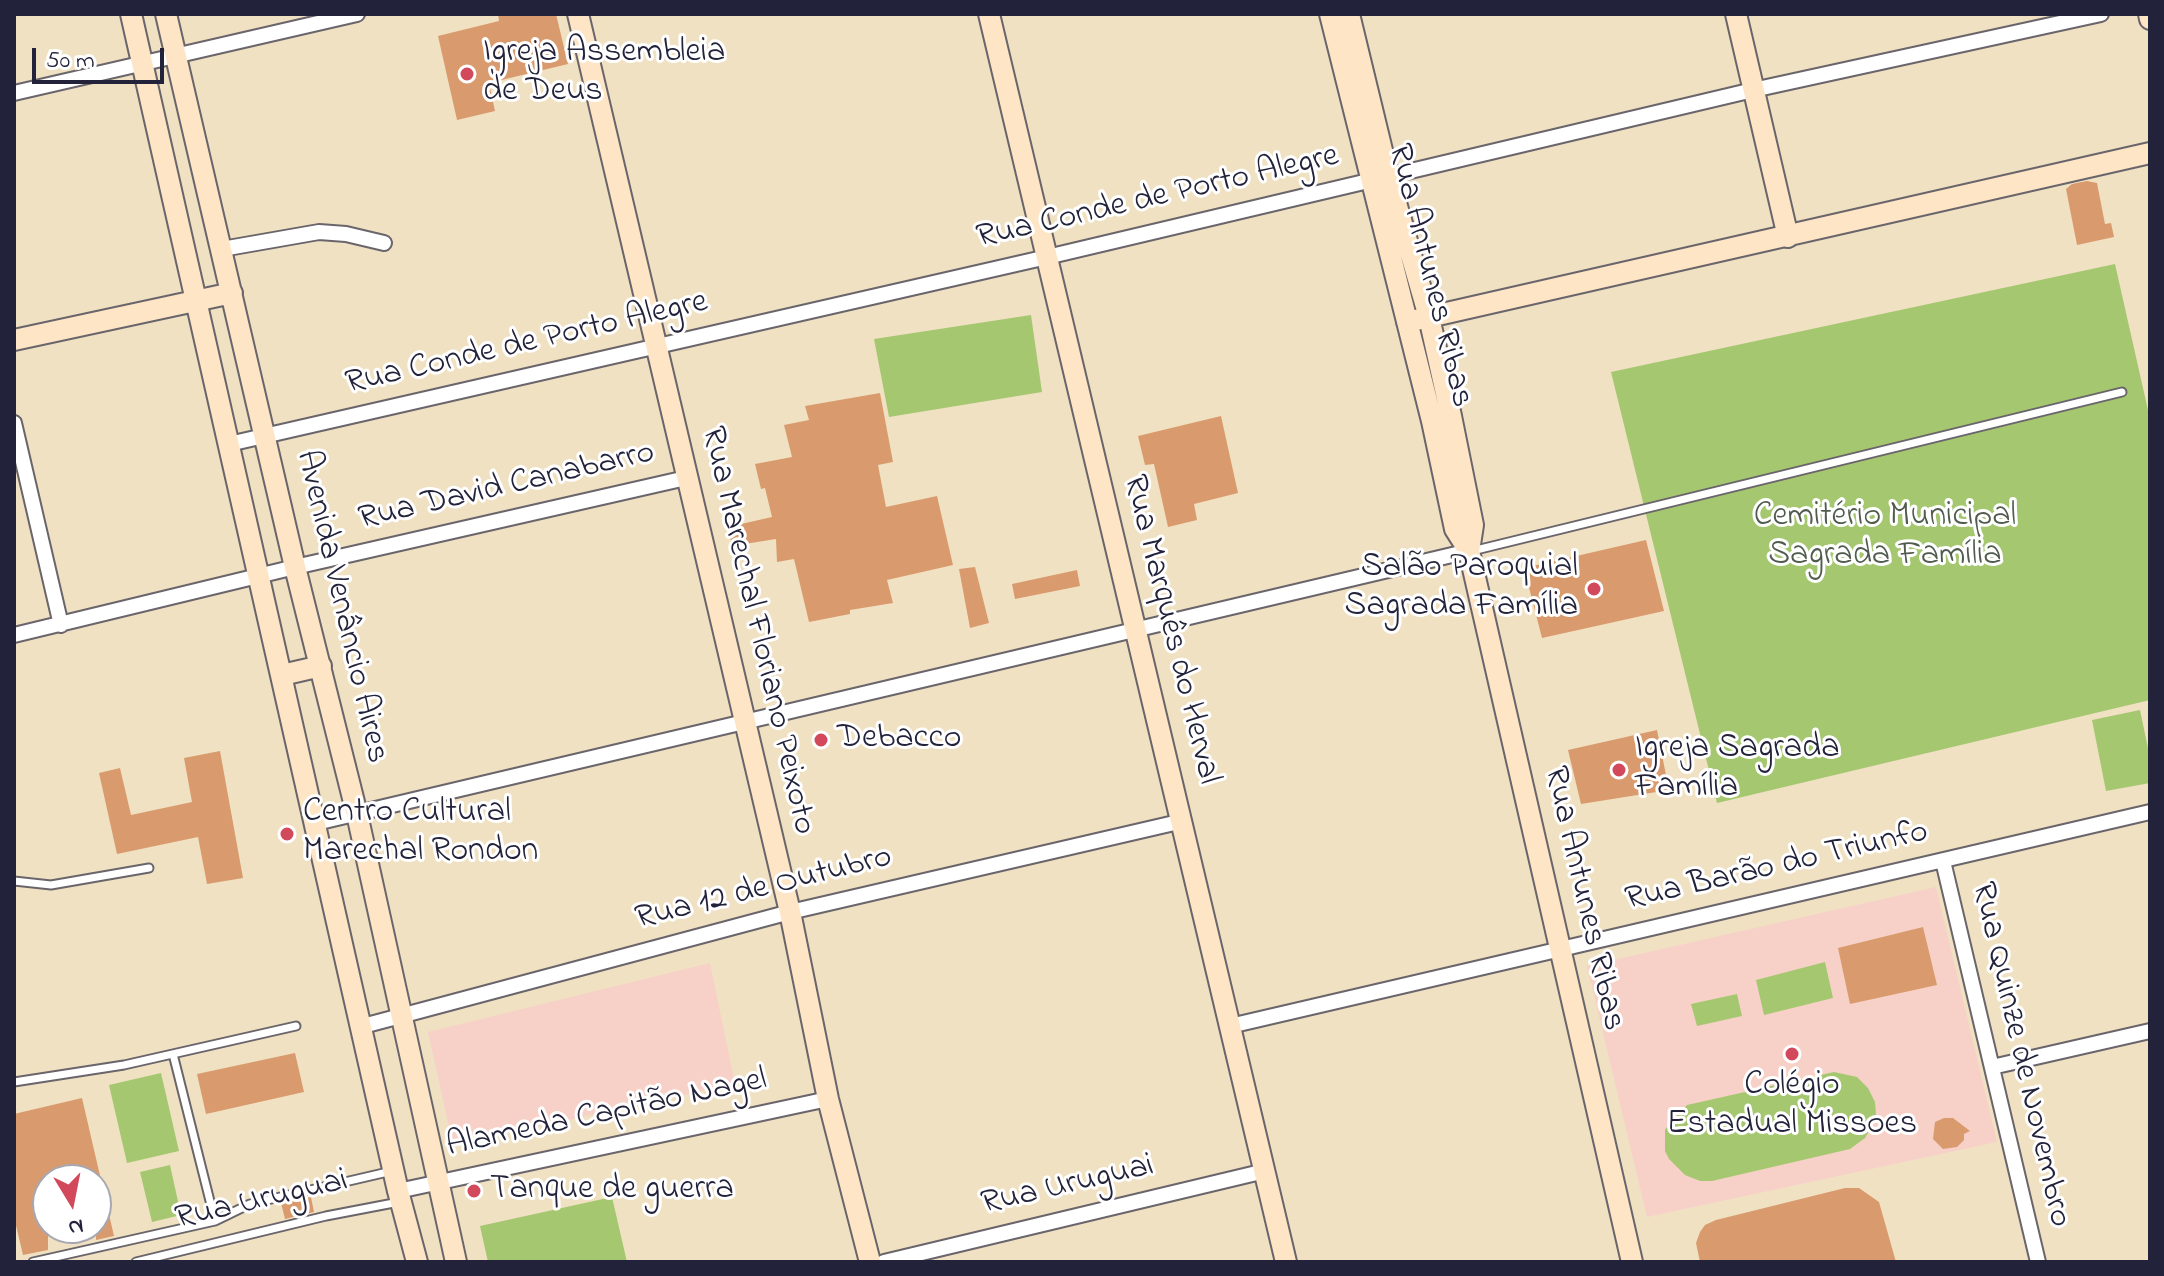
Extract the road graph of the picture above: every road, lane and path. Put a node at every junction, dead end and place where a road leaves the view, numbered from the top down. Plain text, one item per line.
1 (131, 14) edge
2 (166, 14) edge
3 (357, 14) edge
4 (578, 14) edge
5 (989, 14) edge
6 (1736, 14) edge
7 (2101, 14) edge
8 (1341, 21) edge
9 (176, 55) junction
10 (142, 63) junction
11 (1753, 90) junction
12 (14, 93) edge
13 (2150, 153) edge
14 (1379, 178) junction
15 (1788, 237) junction
16 (384, 243) dead end
17 (222, 249) junction
18 (1047, 257) junction
19 (232, 293) junction
20 (196, 300) junction
21 (1429, 317) junction
22 (1407, 322) junction
23 (14, 340) edge
24 (655, 346) junction
25 (2122, 392) dead end
26 (1442, 419) junction
27 (14, 423) edge
28 (266, 435) junction
29 (229, 444) junction
30 (686, 478) junction
31 (1469, 551) junction
32 (295, 567) junction
33 (260, 577) junction
34 (61, 625) junction
35 (1136, 631) junction
36 (14, 635) edge
37 (321, 666) junction
38 (282, 675) junction
39 (744, 723) junction
40 (2150, 812) edge
41 (357, 814) junction
42 (1183, 821) junction
43 (316, 823) junction
44 (1943, 861) junction
45 (149, 868) dead end
46 (14, 881) edge
47 (790, 912) junction
48 (1561, 947) junction
49 (402, 1016) junction
50 (296, 1026) dead end
51 (363, 1026) junction
52 (1230, 1026) junction
53 (2150, 1031) edge
54 (173, 1054) junction
55 (1992, 1067) junction
56 (14, 1082) edge
57 (828, 1099) junction
58 (394, 1170) junction
59 (1265, 1171) junction
60 (437, 1182) junction
61 (400, 1196) junction
62 (215, 1221) junction
63 (33, 1262) edge
64 (136, 1262) edge
65 (417, 1262) edge
66 (456, 1262) edge
67 (870, 1262) edge
68 (884, 1262) edge
69 (1286, 1262) edge
70 (1632, 1262) edge
71 (2038, 1262) edge

1 - 10 street, Avenida Venâncio Aires
2 - 9 street, Avenida Venâncio Aires
3 - 9 street
4 - 24 street, Rua Marechal Floriano Peixoto
5 - 18 street, Rua Marquês do Herval
6 - 11 street
7 - 11 street, Rua Conde de Porto Alegre
8 - 14 street, Rua Antunes Ribas
9 - 10 street
9 - 17 street, Avenida Venâncio Aires
10 - 12 street
10 - 20 street, Avenida Venâncio Aires
11 - 14 street, Rua Conde de Porto Alegre
11 - 15 street
13 - 15 street
14 - 18 street, Rua Conde de Porto Alegre
14 - 21 street, Rua Antunes Ribas
14 - 22 street, Rua Antunes Ribas
15 - 21 street
16 - 17 street
17 - 19 street, Avenida Venâncio Aires
18 - 24 street, Rua Conde de Porto Alegre
18 - 35 street, Rua Marquês do Herval
19 - 20 street
19 - 28 street, Avenida Venâncio Aires
20 - 23 street
20 - 29 street, Avenida Venâncio Aires
21 - 22 street
21 - 26 street, Rua Antunes Ribas
22 - 26 street, Rua Antunes Ribas
24 - 28 street, Rua Conde de Porto Alegre
24 - 30 street, Rua Marechal Floriano Peixoto
25 - 31 lane
26 - 31 street, Rua Antunes Ribas
27 - 34 street
28 - 29 street, Rua Conde de Porto Alegre
28 - 32 street, Avenida Venâncio Aires
29 - 33 street, Avenida Venâncio Aires
30 - 32 street, Rua David Canabarro
30 - 39 street, Rua Marechal Floriano Peixoto
31 - 35 street
31 - 48 street, Rua Antunes Ribas
32 - 33 street, Rua David Canabarro
32 - 37 street, Avenida Venâncio Aires
33 - 34 street, Rua David Canabarro
33 - 38 street, Avenida Venâncio Aires
34 - 36 street, Rua David Canabarro
35 - 39 street
35 - 42 street, Rua Marquês do Herval
37 - 38 street
37 - 41 street, Avenida Venâncio Aires
38 - 43 street, Avenida Venâncio Aires
39 - 41 street
39 - 47 street, Rua Marechal Floriano Peixoto
40 - 44 street, Rua Barão do Triunfo
41 - 43 street
41 - 49 street, Avenida Venâncio Aires
42 - 47 street, Rua 12 de Outubro
42 - 52 street, Rua Marquês do Herval
43 - 51 street, Avenida Venâncio Aires
44 - 48 street, Rua Barão do Triunfo
44 - 55 street, Rua Quinze de Novembro
45 - 46 lane
47 - 49 street, Rua 12 de Outubro
47 - 57 street, Rua Marechal Floriano Peixoto
48 - 52 street, Rua Barão do Triunfo
48 - 70 street, Rua Antunes Ribas
49 - 51 street, Rua 12 de Outubro
49 - 60 street, Avenida Venâncio Aires
50 - 54 lane
51 - 58 street, Avenida Venâncio Aires
52 - 59 street, Rua Marquês do Herval
53 - 55 street
54 - 56 lane
54 - 62 lane
55 - 71 street, Rua Quinze de Novembro
57 - 60 street, Alameda Capitão Nagel
57 - 67 street, Rua Marechal Floriano Peixoto
58 - 61 street, Avenida Venâncio Aires
58 - 62 lane
59 - 68 street, Rua Uruguai
59 - 69 street, Rua Marquês do Herval
60 - 61 street, Alameda Capitão Nagel
60 - 66 street, Avenida Venâncio Aires
61 - 64 lane, Rua Uruguai
61 - 65 street, Avenida Venâncio Aires
62 - 63 lane

